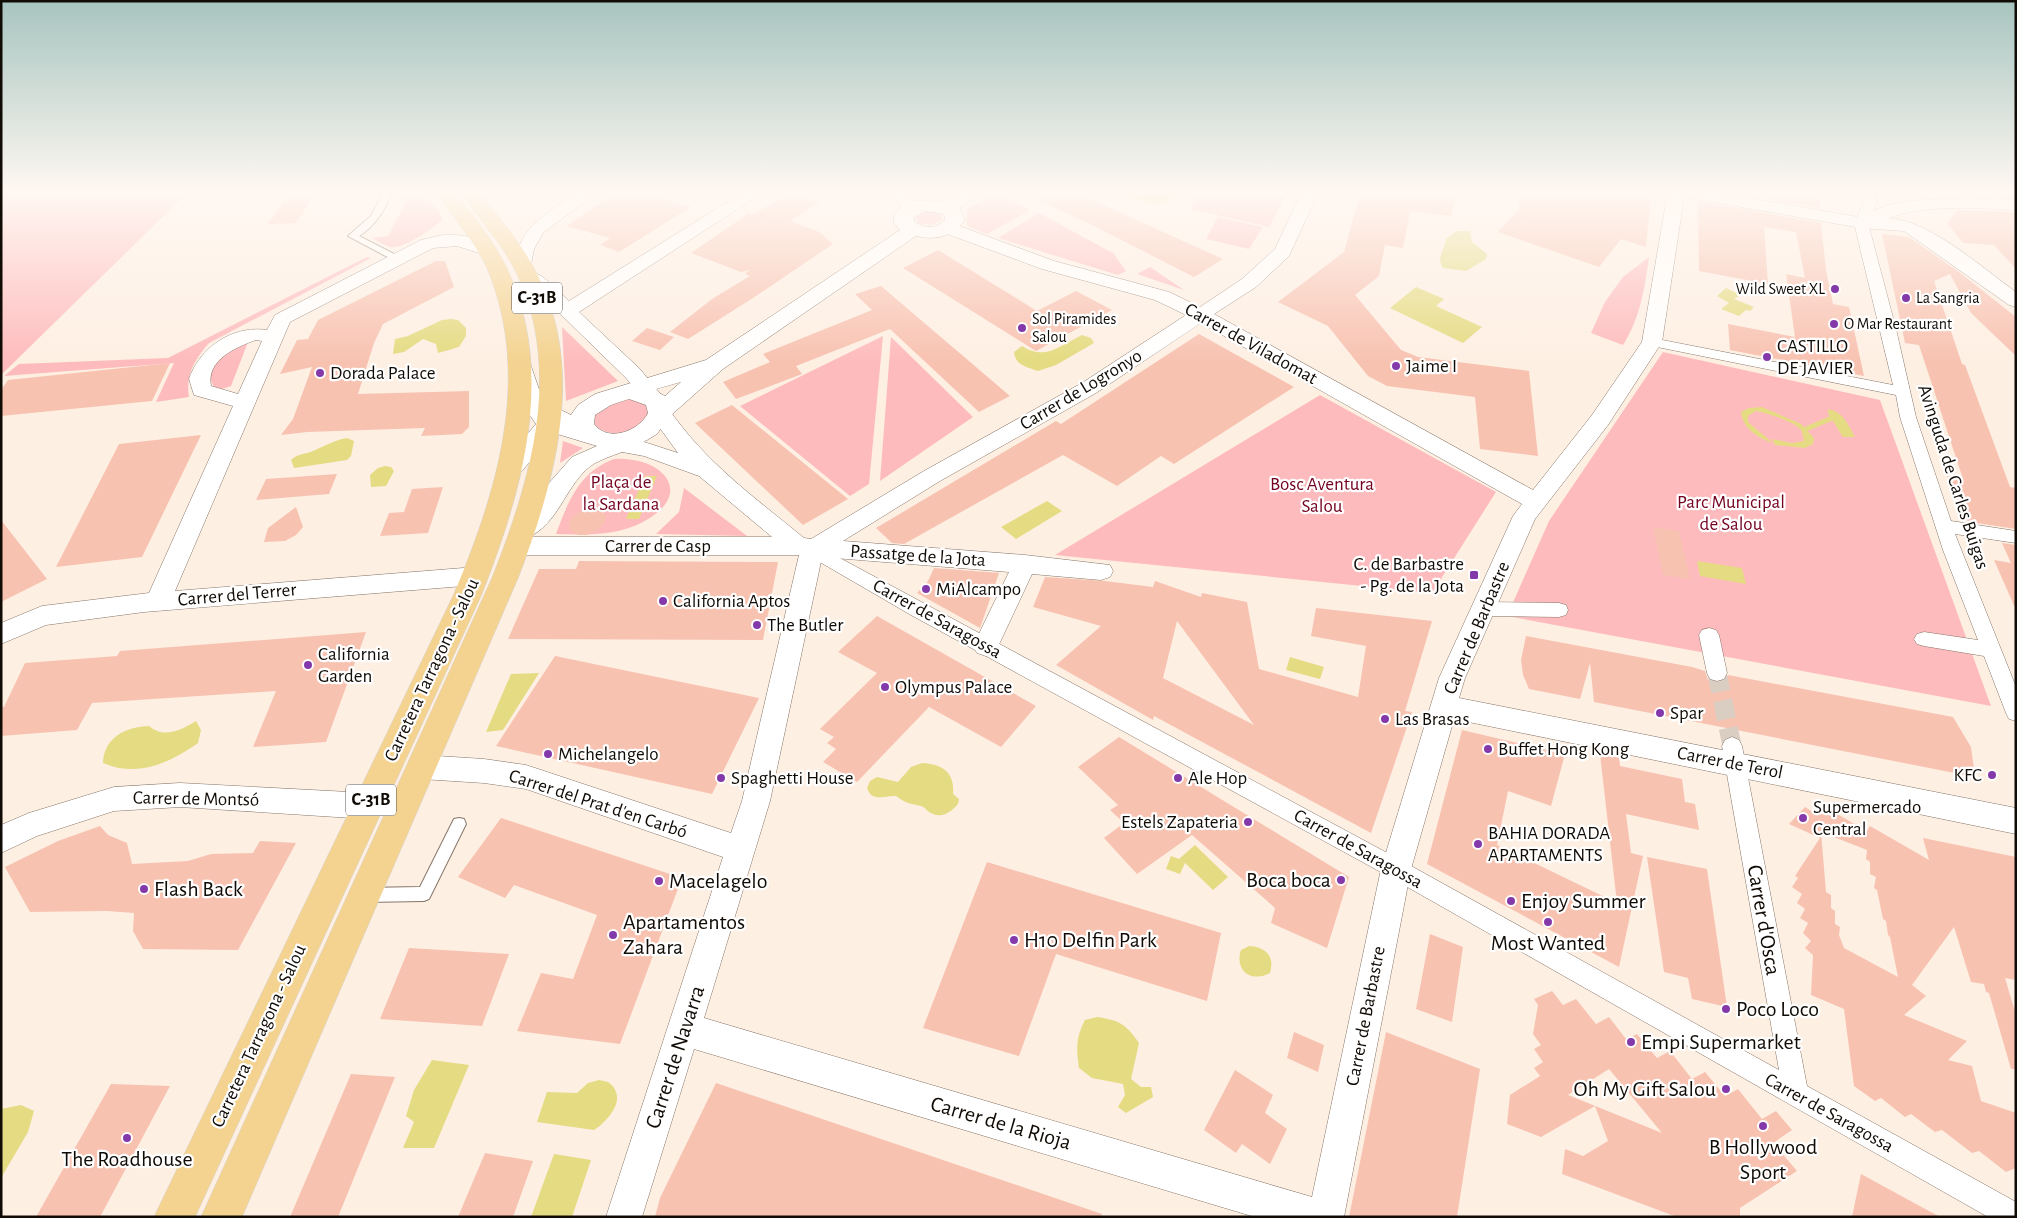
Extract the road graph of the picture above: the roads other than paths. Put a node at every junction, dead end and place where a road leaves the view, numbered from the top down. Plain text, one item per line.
1 (375, 248) edge
2 (422, 248) edge
3 (480, 248) edge
4 (508, 248) edge
5 (526, 248) edge
6 (666, 248) edge
7 (887, 248) edge
8 (1011, 248) edge
9 (1285, 248) edge
10 (1668, 248) edge
11 (1868, 248) edge
12 (1942, 248) edge
13 (485, 250) joint
14 (397, 259) junction
15 (525, 271) junction
16 (2016, 301) edge
17 (567, 310) junction
18 (1201, 315) junction
19 (278, 328) junction
20 (1652, 342) junction
21 (715, 364) junction
22 (522, 368) junction
23 (1903, 392) junction
24 (609, 396) junction
25 (654, 400) junction
26 (245, 403) junction
27 (549, 424) junction
28 (616, 440) junction
29 (513, 465) junction
30 (708, 472) junction
31 (1537, 502) junction
32 (1945, 526) junction
33 (2016, 537) edge
34 (521, 538) junction
35 (805, 547) junction
36 (1025, 564) junction
37 (1100, 571) dead end
38 (476, 576) junction
39 (158, 602) junction
40 (1484, 608) junction
41 (1559, 610) dead end
42 (1, 634) edge
43 (1709, 635) dead end
44 (1924, 639) dead end
45 (986, 646) junction
46 (1991, 650) junction
47 (1717, 673) tunnel mouth
48 (1444, 706) junction
49 (2016, 713) edge
50 (1734, 755) junction
51 (422, 767) junction
52 (368, 806) junction
53 (2016, 821) edge
54 (459, 824) dead end
55 (1, 840) edge
56 (741, 850) junction
57 (1396, 869) junction
58 (364, 895) junction
59 (684, 1029) junction
60 (1796, 1095) junction
61 (174, 1217) edge
62 (221, 1217) edge
63 (624, 1217) edge
64 (1317, 1217) edge
65 (1326, 1217) edge
66 (2016, 1217) edge

1 - 14 lane
2 - 14 street
3 - 13 street
4 - 15 main road, Carretera Tarragona - Salou / C-31B
5 - 15 street
6 - 17 street
7 - 21 street
8 - 18 street, Carrer de Viladomat
9 - 18 street, Carrer de Logronyo
10 - 20 street, Carrer de Barbastre
11 - 23 street, Avinguda de Carles Buïgas
12 - 16 street
13 - 22 main road, Carretera Tarragona - Salou / C-31B
14 - 19 street
15 - 17 street, Carrer de Saragossa
15 - 27 main road, Carretera Tarragona - Salou / C-31B
17 - 25 street, Carrer de Saragossa
18 - 31 street, Carrer de Viladomat
18 - 35 street, Carrer de Logronyo
19 - 26 street
19 - 26 street
20 - 23 street
20 - 31 street, Carrer de Barbastre
21 - 25 street
21 - 25 street
22 - 27 street
22 - 29 main road, Carretera Tarragona - Salou / C-31B
23 - 32 street, Avinguda de Carles Buïgas
24 - 25 street
24 - 27 street
24 - 28 street
25 - 28 street
25 - 30 street, Carrer de Saragossa
26 - 39 street
27 - 28 street
27 - 29 street
27 - 34 main road, Carretera Tarragona - Salou / C-31B
28 - 30 street, Carrer de Saragossa
28 - 34 street
29 - 38 main road, Carretera Tarragona - Salou / C-31B
30 - 35 street, Carrer de Saragossa
31 - 40 street, Carrer de Barbastre
32 - 33 street
32 - 46 street, Avinguda de Carles Buïgas
34 - 35 street, Carrer de Casp
34 - 51 main road, Carretera Tarragona - Salou / C-31B
35 - 36 street, Passatge de la Jota
35 - 45 street, Carrer de Saragossa
35 - 56 street, Carrer de Navarra
36 - 37 street, Passatge de la Jota
36 - 45 street
38 - 39 street, Carrer del Terrer
38 - 52 main road, Carretera Tarragona - Salou / C-31B
39 - 42 street, Carrer del Terrer
40 - 41 street
40 - 48 street, Carrer de Barbastre
43 - 47 street
44 - 46 street
45 - 57 street, Carrer de Saragossa
46 - 49 street, Avinguda de Carles Buïgas
48 - 50 street, Carrer de Terol
48 - 57 street, Carrer de Barbastre
50 - 53 street, Carrer de Terol
50 - 60 street, Carrer d'Osca
51 - 56 street, Carrer del Prat d'en Carbó
51 - 58 main road, Carretera Tarragona - Salou / C-31B
52 - 55 street, Carrer de Montsó
52 - 61 main road, Carretera Tarragona - Salou / C-31B
54 - 58 lane
56 - 59 street, Carrer de Navarra
57 - 60 street, Carrer de Saragossa
57 - 65 street, Carrer de Barbastre
58 - 62 main road, Carretera Tarragona - Salou / C-31B
59 - 63 street, Carrer de Navarra
59 - 64 street, Carrer de la Rioja
60 - 66 street, Carrer de Saragossa

